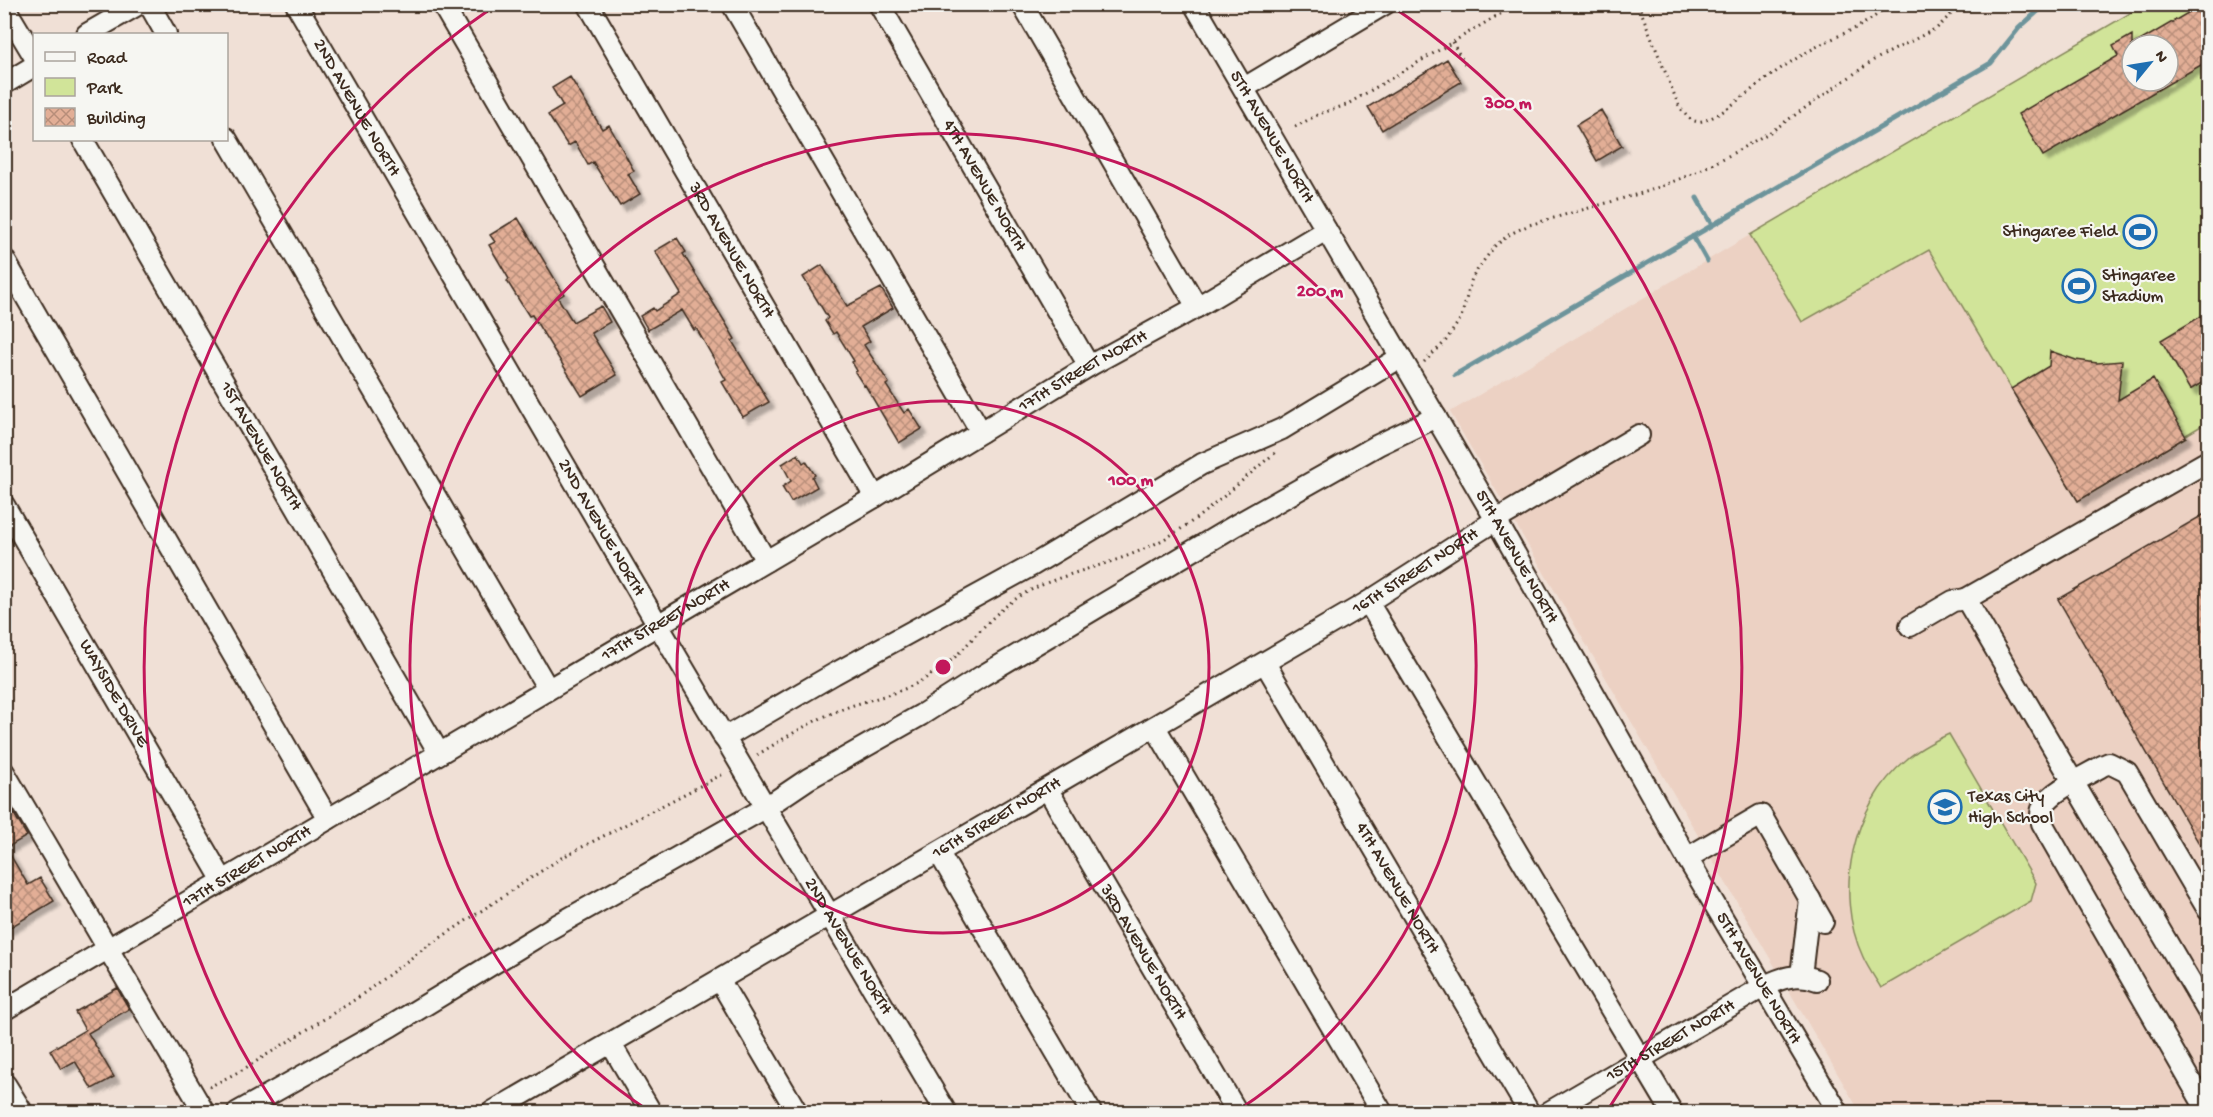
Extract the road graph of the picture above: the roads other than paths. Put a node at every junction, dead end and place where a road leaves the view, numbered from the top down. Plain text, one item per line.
1 (139, 4) edge
2 (149, 4) edge
3 (296, 4) edge
4 (442, 4) edge
5 (588, 4) edge
6 (732, 4) edge
7 (879, 4) edge
8 (1022, 4) edge
9 (1194, 4) edge
10 (1385, 4) edge
11 (4, 6) edge
12 (89, 33) edge
13 (165, 33) edge
14 (33, 54) edge
15 (33, 67) edge
16 (4, 84) edge
17 (1244, 88) junction
18 (84, 141) edge
19 (228, 141) edge
20 (1326, 230) junction
21 (4, 259) edge
22 (1197, 307) junction
23 (1401, 357) junction
24 (1089, 366) junction
25 (1436, 417) junction
26 (981, 432) junction
27 (1638, 435) dead end
28 (2208, 461) edge
29 (875, 497) junction
30 (4, 505) edge
31 (1496, 520) junction
32 (766, 561) junction
33 (1966, 599) junction
34 (1368, 602) junction
35 (658, 625) junction
36 (1910, 626) dead end
37 (1265, 663) junction
38 (548, 689) junction
39 (1155, 728) junction
40 (724, 738) junction
41 (439, 753) junction
42 (4, 772) edge
43 (2074, 783) junction
44 (1048, 790) junction
45 (765, 808) junction
46 (328, 819) junction
47 (939, 853) junction
48 (1687, 858) junction
49 (223, 881) junction
50 (1810, 899) junction
51 (2208, 910) edge
52 (830, 917) junction
53 (1823, 922) dead end
54 (108, 949) junction
55 (720, 981) junction
56 (1763, 987) junction
57 (4, 1010) edge
58 (2208, 1012) edge
59 (611, 1044) junction
60 (1640, 1059) junction
61 (4, 1086) edge
62 (501, 1110) edge
63 (2208, 1112) edge
64 (20, 1113) edge
65 (204, 1113) edge
66 (238, 1113) edge
67 (651, 1113) edge
68 (797, 1113) edge
69 (946, 1113) edge
70 (1091, 1113) edge
71 (1237, 1113) edge
72 (1382, 1113) edge
73 (1529, 1113) edge
74 (1549, 1113) edge
75 (1672, 1113) edge
76 (1838, 1113) edge

1 - 12 street
2 - 13 street
3 - 35 street, 2ND AVENUE NORTH
4 - 32 street
5 - 29 street, 3RD AVENUE NORTH
6 - 26 street
7 - 24 street, 4TH AVENUE NORTH
8 - 22 street
9 - 17 street, 5TH AVENUE NORTH
10 - 17 street
11 - 14 street
15 - 16 street
17 - 20 street, 5TH AVENUE NORTH
18 - 41 street, 1ST AVENUE NORTH
19 - 38 street
20 - 22 street, 17TH STREET NORTH
20 - 23 street, 5TH AVENUE NORTH
21 - 46 street
22 - 24 street, 17TH STREET NORTH
23 - 25 street, 5TH AVENUE NORTH
23 - 40 street
24 - 26 street, 17TH STREET NORTH
25 - 31 street, 5TH AVENUE NORTH
25 - 45 street
26 - 29 street, 17TH STREET NORTH
27 - 31 street, 16TH STREET NORTH
28 - 33 street
29 - 32 street, 17TH STREET NORTH
30 - 49 street, WAYSIDE DRIVE
31 - 34 street, 16TH STREET NORTH
31 - 48 street, 5TH AVENUE NORTH
32 - 35 street, 17TH STREET NORTH
33 - 36 street
33 - 43 street
34 - 37 street, 16TH STREET NORTH
34 - 60 street
35 - 38 street, 17TH STREET NORTH
35 - 40 street, 2ND AVENUE NORTH
37 - 39 street, 16TH STREET NORTH
37 - 73 street, 4TH AVENUE NORTH
38 - 41 street, 17TH STREET NORTH
39 - 44 street, 16TH STREET NORTH
39 - 72 street
40 - 45 street, 2ND AVENUE NORTH
41 - 46 street, 17TH STREET NORTH
42 - 54 street
43 - 51 street
43 - 58 street
43 - 63 street
44 - 47 street, 16TH STREET NORTH
44 - 71 street, 3RD AVENUE NORTH
45 - 52 street, 2ND AVENUE NORTH
45 - 66 street
46 - 49 street, 17TH STREET NORTH
47 - 52 street, 16TH STREET NORTH
47 - 70 street
48 - 50 street
48 - 56 street, 5TH AVENUE NORTH
49 - 54 street, 17TH STREET NORTH
50 - 53 street
50 - 56 street, 15TH STREET NORTH
52 - 55 street, 16TH STREET NORTH
52 - 69 street, 2ND AVENUE NORTH
54 - 57 street, 17TH STREET NORTH
54 - 65 street
55 - 59 street, 16TH STREET NORTH
55 - 68 street
56 - 60 street, 15TH STREET NORTH
56 - 76 street, 5TH AVENUE NORTH
59 - 62 street, 16TH STREET NORTH
59 - 67 street
60 - 74 street, 15TH STREET NORTH
60 - 75 street
61 - 64 main road

